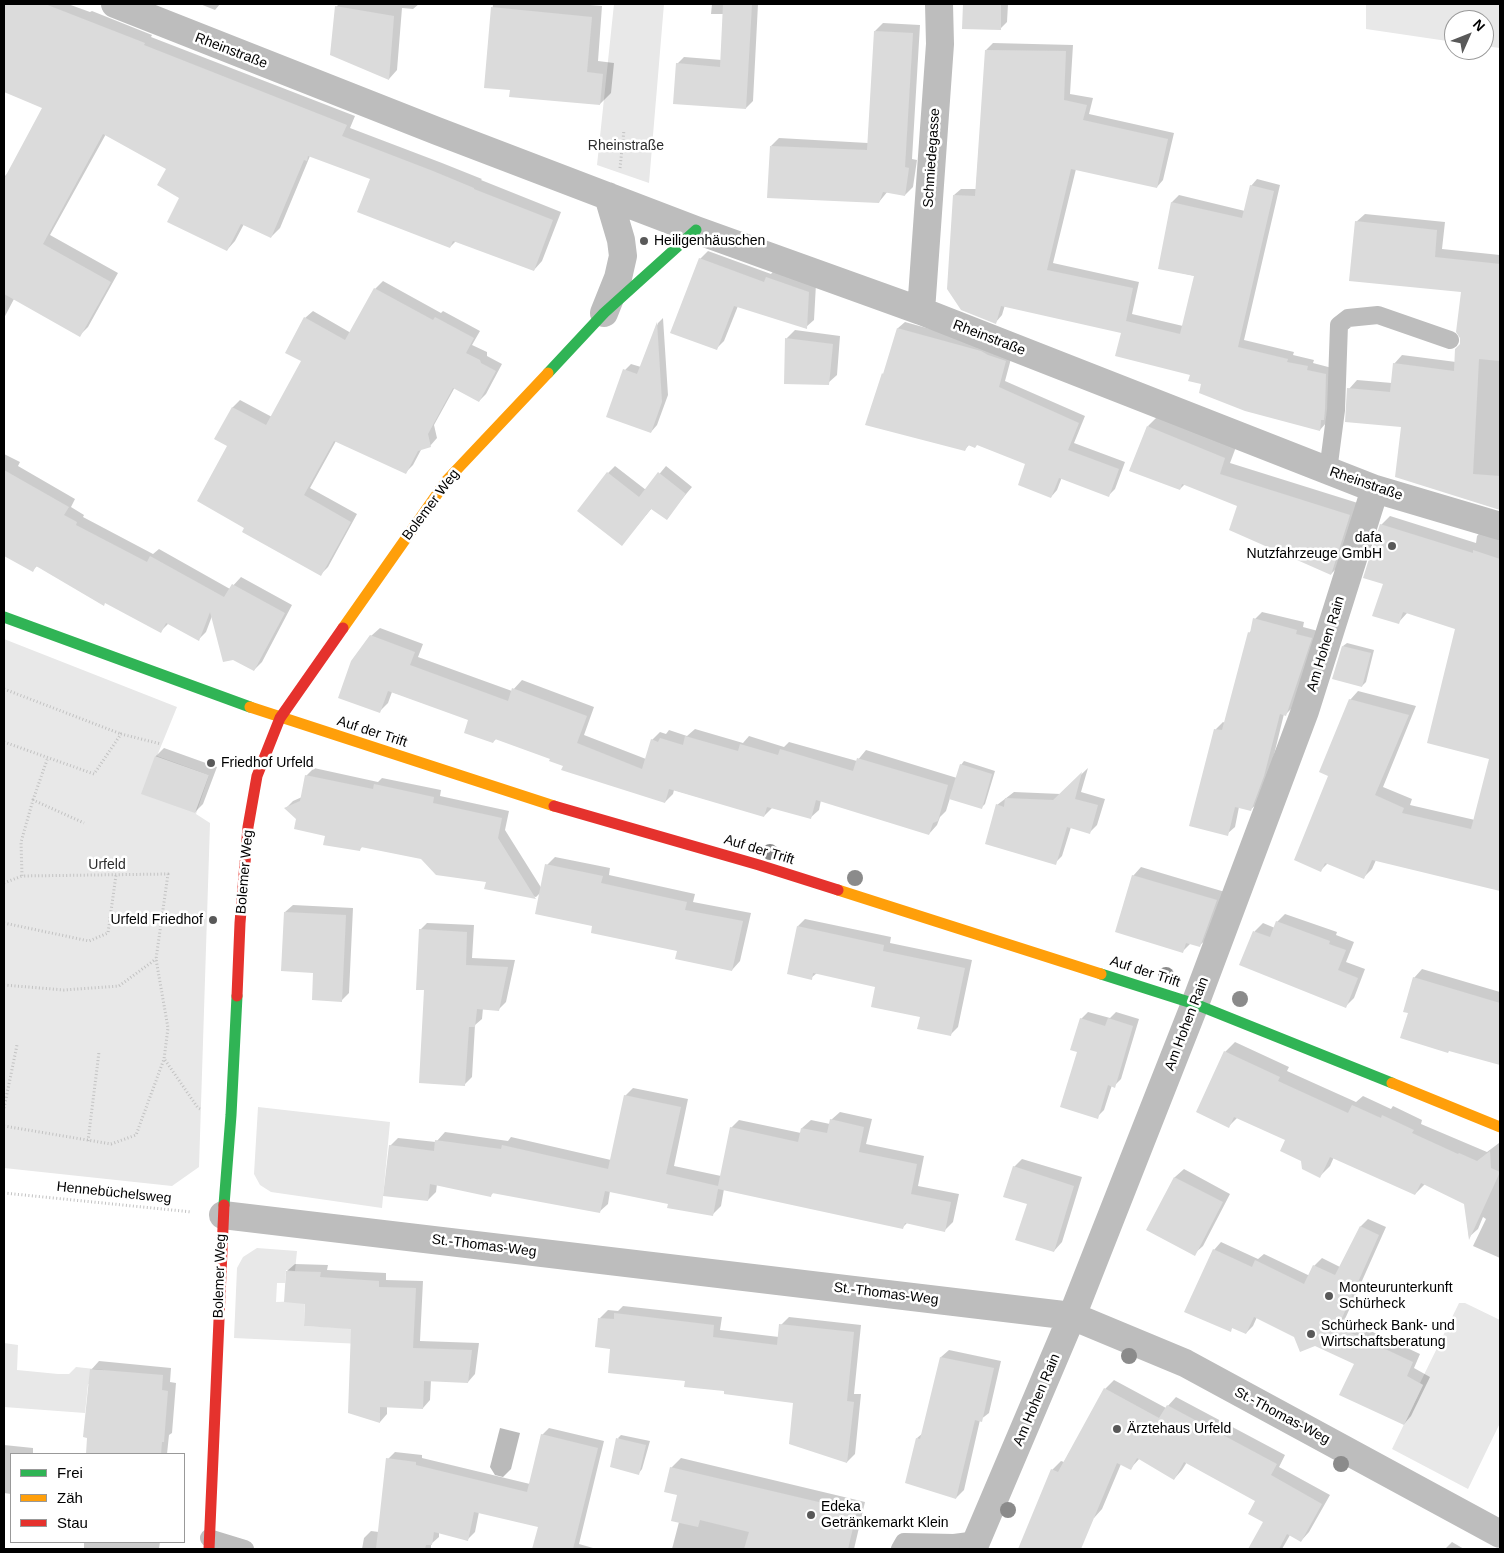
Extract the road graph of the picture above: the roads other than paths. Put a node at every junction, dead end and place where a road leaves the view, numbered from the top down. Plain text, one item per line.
1 (115, 4) edge
2 (939, 4) edge
3 (611, 197) junction
4 (696, 230) junction
5 (921, 311) junction
6 (604, 313) junction
7 (1450, 340) dead end
8 (1328, 471) junction
9 (1375, 489) junction
10 (1500, 526) edge
11 (4, 617) edge
12 (280, 718) junction
13 (1195, 1004) junction
14 (1500, 1127) edge
15 (223, 1215) junction
16 (1072, 1316) junction
17 (1500, 1534) edge
18 (209, 1544) edge
19 (975, 1545) edge
20 (245, 1549) edge
21 (900, 1549) edge

1 - 3 street, Rheinstraße
2 - 5 street, Schmiedegasse
3 - 4 street, Rheinstraße
3 - 6 street, Bolemer Weg
4 - 5 street, Rheinstraße
4 - 6 street, Bolemer Weg
5 - 8 street, Rheinstraße
6 - 12 street, Bolemer Weg
7 - 8 lane
8 - 9 street, Rheinstraße
9 - 10 street, Rheinstraße
9 - 13 street, Am Hohen Rain
11 - 12 street, Auf der Trift
12 - 13 street, Auf der Trift
12 - 15 street, Bolemer Weg
13 - 14 street, Auf der Trift
13 - 16 street, Am Hohen Rain
15 - 16 street, St.-Thomas-Weg
15 - 18 street, Bolemer Weg
16 - 17 street, St.-Thomas-Weg
16 - 19 street, Am Hohen Rain
18 - 20 lane
19 - 21 lane

